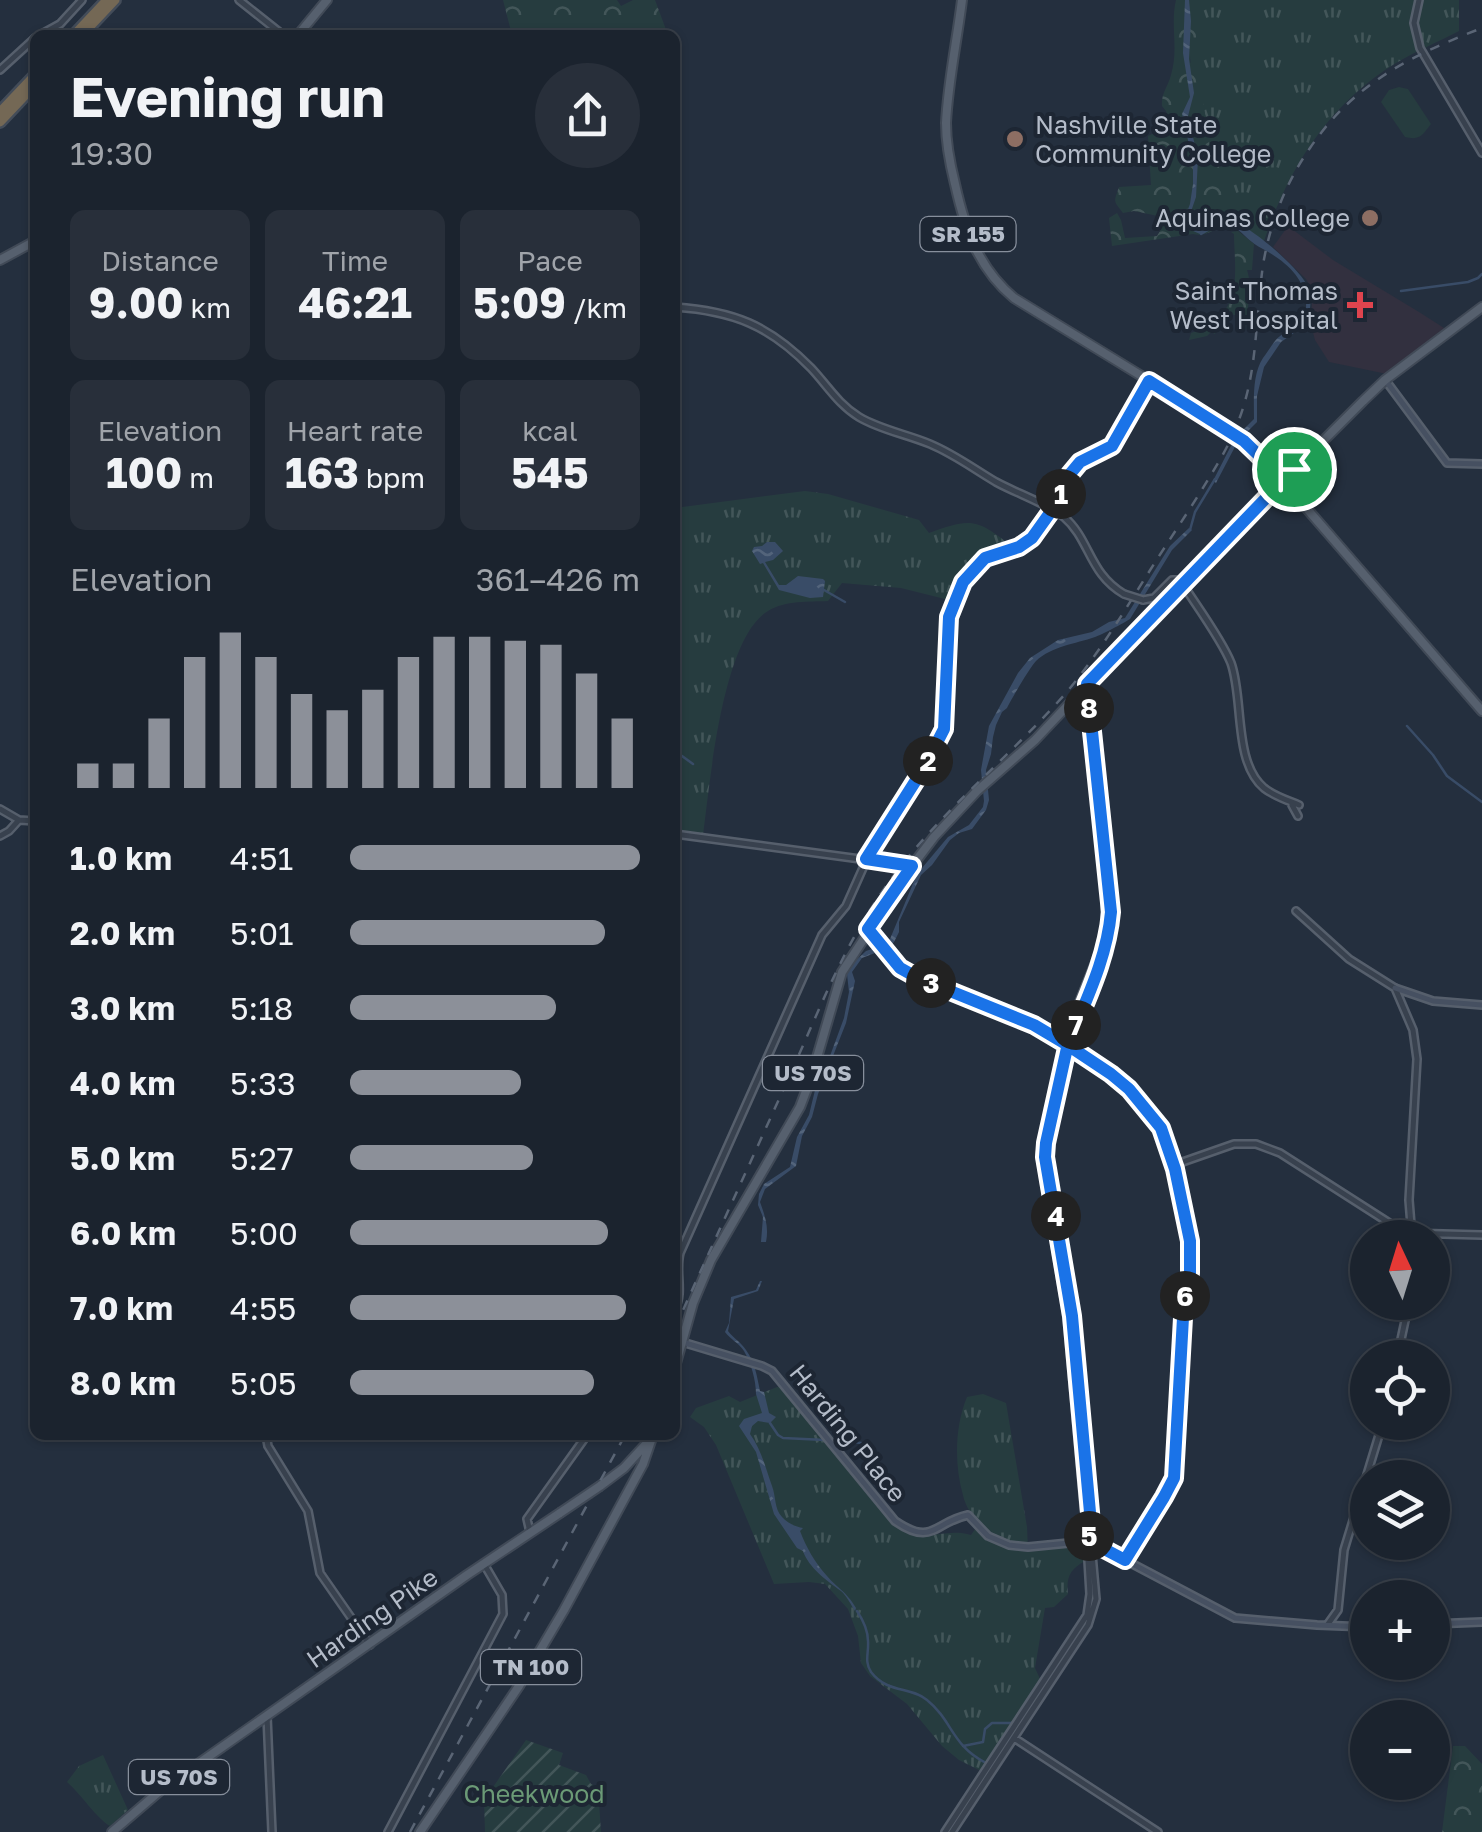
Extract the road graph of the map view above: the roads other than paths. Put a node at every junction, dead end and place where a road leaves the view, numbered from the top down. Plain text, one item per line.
1 (82, 0) edge
2 (107, 0) edge
3 (115, 0) edge
4 (239, 0) edge
5 (327, 0) edge
6 (962, 0) edge
7 (1419, 0) edge
8 (48, 30) edge
9 (79, 30) edge
10 (87, 30) edge
11 (276, 30) edge
12 (302, 30) edge
13 (30, 42) edge
14 (0, 70) edge
15 (30, 81) edge
16 (30, 90) edge
17 (0, 112) edge
18 (0, 122) edge
19 (1482, 153) edge
20 (30, 244) edge
21 (0, 260) edge
22 (680, 307) edge
23 (1482, 307) edge
24 (1385, 380) junction
25 (1149, 381) junction
26 (1482, 464) edge
27 (1294, 469) junction
28 (1274, 470) junction
29 (1282, 480) junction
30 (1272, 490) junction
31 (1052, 510) junction
32 (1182, 583) junction
33 (1083, 688) junction
34 (1482, 711) edge
35 (1286, 800) junction
36 (1299, 805) dead end
37 (0, 809) edge
38 (1298, 816) dead end
39 (19, 820) junction
40 (30, 821) edge
41 (680, 835) edge
42 (0, 836) edge
43 (866, 859) junction
44 (912, 866) junction
45 (1296, 910) dead end
46 (868, 929) junction
47 (1395, 988) junction
48 (1482, 1005) edge
49 (1066, 1044) junction
50 (1174, 1165) junction
51 (1384, 1220) edge
52 (1410, 1220) edge
53 (1450, 1235) edge
54 (1482, 1236) edge
55 (680, 1255) edge
56 (682, 1342) junction
57 (680, 1349) edge
58 (267, 1440) edge
59 (583, 1440) edge
60 (648, 1440) edge
61 (650, 1440) edge
62 (1377, 1440) edge
63 (634, 1458) junction
64 (643, 1464) junction
65 (530, 1532) junction
66 (1089, 1539) junction
67 (1125, 1560) junction
68 (483, 1564) junction
69 (1482, 1622) edge
70 (1450, 1623) edge
71 (1328, 1624) junction
72 (1350, 1626) edge
73 (370, 1645) junction
74 (266, 1716) junction
75 (1011, 1737) junction
76 (112, 1832) edge
77 (272, 1832) edge
78 (388, 1832) edge
79 (420, 1832) edge
80 (948, 1832) edge
81 (1158, 1832) edge

1 - 8 street
2 - 9 highway
3 - 10 highway
4 - 11 street
5 - 12 main road
6 - 25 main road, SR 155
7 - 19 street
13 - 14 street
15 - 17 highway
16 - 18 highway
20 - 21 main road
22 - 31 street
23 - 24 main road, US 70S
24 - 26 main road
24 - 27 main road, US 70S
25 - 28 main road, SR 155, bridge
25 - 31 street
27 - 28 main road
27 - 29 main road, US 70S
28 - 29 main road, SR 155
28 - 30 main road
29 - 30 main road, US 70S
29 - 34 main road
30 - 32 main road, US 70S
31 - 32 street, bridge
31 - 43 street
32 - 33 main road, US 70S
32 - 35 street
33 - 44 main road, US 70S
33 - 49 main road
35 - 36 street
35 - 38 street
37 - 39 street
39 - 40 street
39 - 42 street
41 - 43 street
43 - 44 street
43 - 55 street
44 - 46 main road, US 70S
45 - 47 street
46 - 49 street
46 - 56 main road, US 70S
47 - 48 main road
47 - 52 street
49 - 50 street
49 - 66 main road
50 - 51 street
50 - 67 street
53 - 54 street
56 - 57 main road, US 70S
56 - 66 main road, Harding Place
58 - 73 street
59 - 65 street
60 - 63 main road, Harding Pike / US 70S
61 - 64 main road, TN 100
62 - 71 street
63 - 64 main road
63 - 65 main road, Harding Pike / US 70S, bridge
64 - 79 main road, TN 100
65 - 68 main road, Harding Pike / US 70S
66 - 67 main road
66 - 75 street
67 - 71 main road
68 - 73 main road, Harding Pike / US 70S
68 - 78 street
69 - 70 main road
71 - 72 main road
73 - 74 main road, Harding Pike / US 70S
74 - 76 main road, Harding Pike / US 70S
74 - 77 street
75 - 80 street
75 - 81 street

